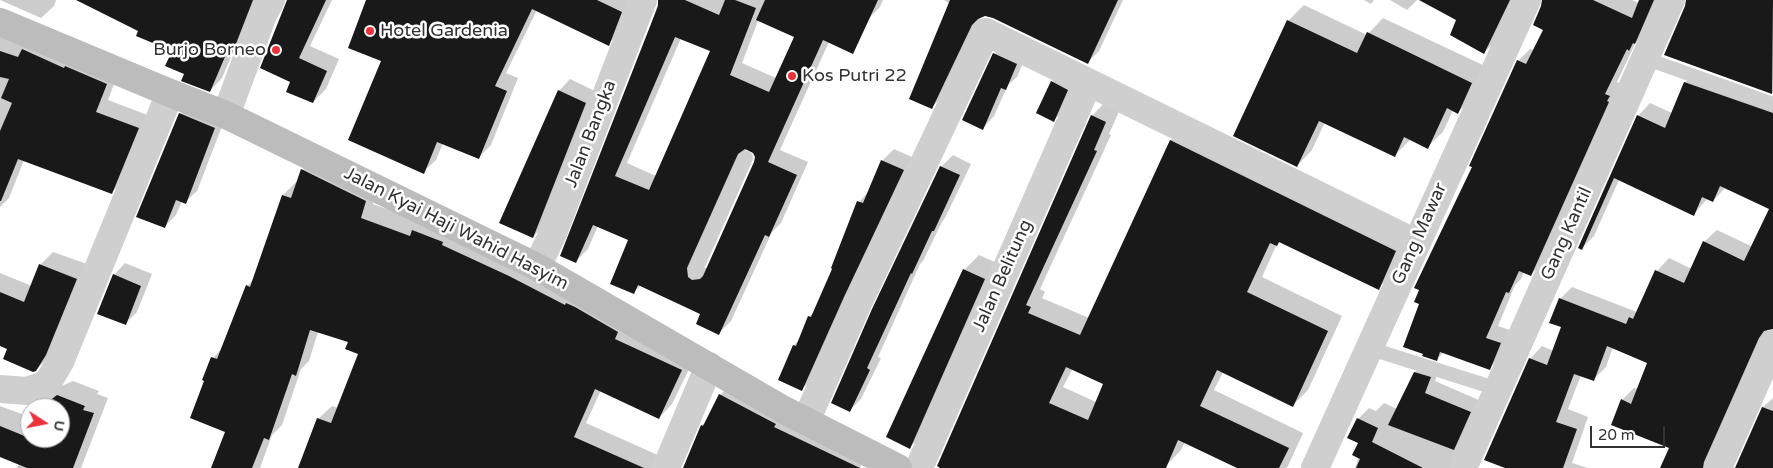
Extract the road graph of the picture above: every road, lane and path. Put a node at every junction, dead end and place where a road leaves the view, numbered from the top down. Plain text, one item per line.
1 (271, 0) edge
2 (643, 0) edge
3 (1527, 0) edge
4 (1671, 0) edge
5 (0, 22) edge
6 (1644, 58) junction
7 (1088, 83) junction
8 (170, 93) junction
9 (1773, 104) edge
10 (226, 115) junction
11 (746, 158) dead end
12 (1416, 243) junction
13 (537, 267) junction
14 (695, 272) dead end
15 (1773, 344) edge
16 (1368, 348) junction
17 (709, 366) junction
18 (0, 389) edge
19 (1498, 390) junction
20 (806, 421) junction
21 (887, 466) edge
22 (666, 468) edge
23 (919, 468) edge
24 (1314, 468) edge
25 (1463, 468) edge
26 (1718, 468) edge

1 - 10 street
2 - 13 street, Jalan Bangka
3 - 12 street, Gang Mawar
4 - 6 street, Gang Kantil
5 - 8 main road, Jalan Kyai Haji Wahid Hasyim
6 - 9 lane
6 - 19 street, Gang Kantil
7 - 12 street
7 - 20 street
7 - 23 street, Jalan Belitung
8 - 10 main road, Jalan Kyai Haji Wahid Hasyim
8 - 18 street
10 - 13 main road, Jalan Kyai Haji Wahid Hasyim
11 - 14 lane
12 - 16 street, Gang Mawar
13 - 17 main road, Jalan Kyai Haji Wahid Hasyim
15 - 26 street
16 - 19 lane
16 - 24 street, Gang Mawar
17 - 20 main road, Jalan Kyai Haji Wahid Hasyim
17 - 22 street
19 - 25 street, Gang Kantil
20 - 21 main road, Jalan Kyai Haji Wahid Hasyim

